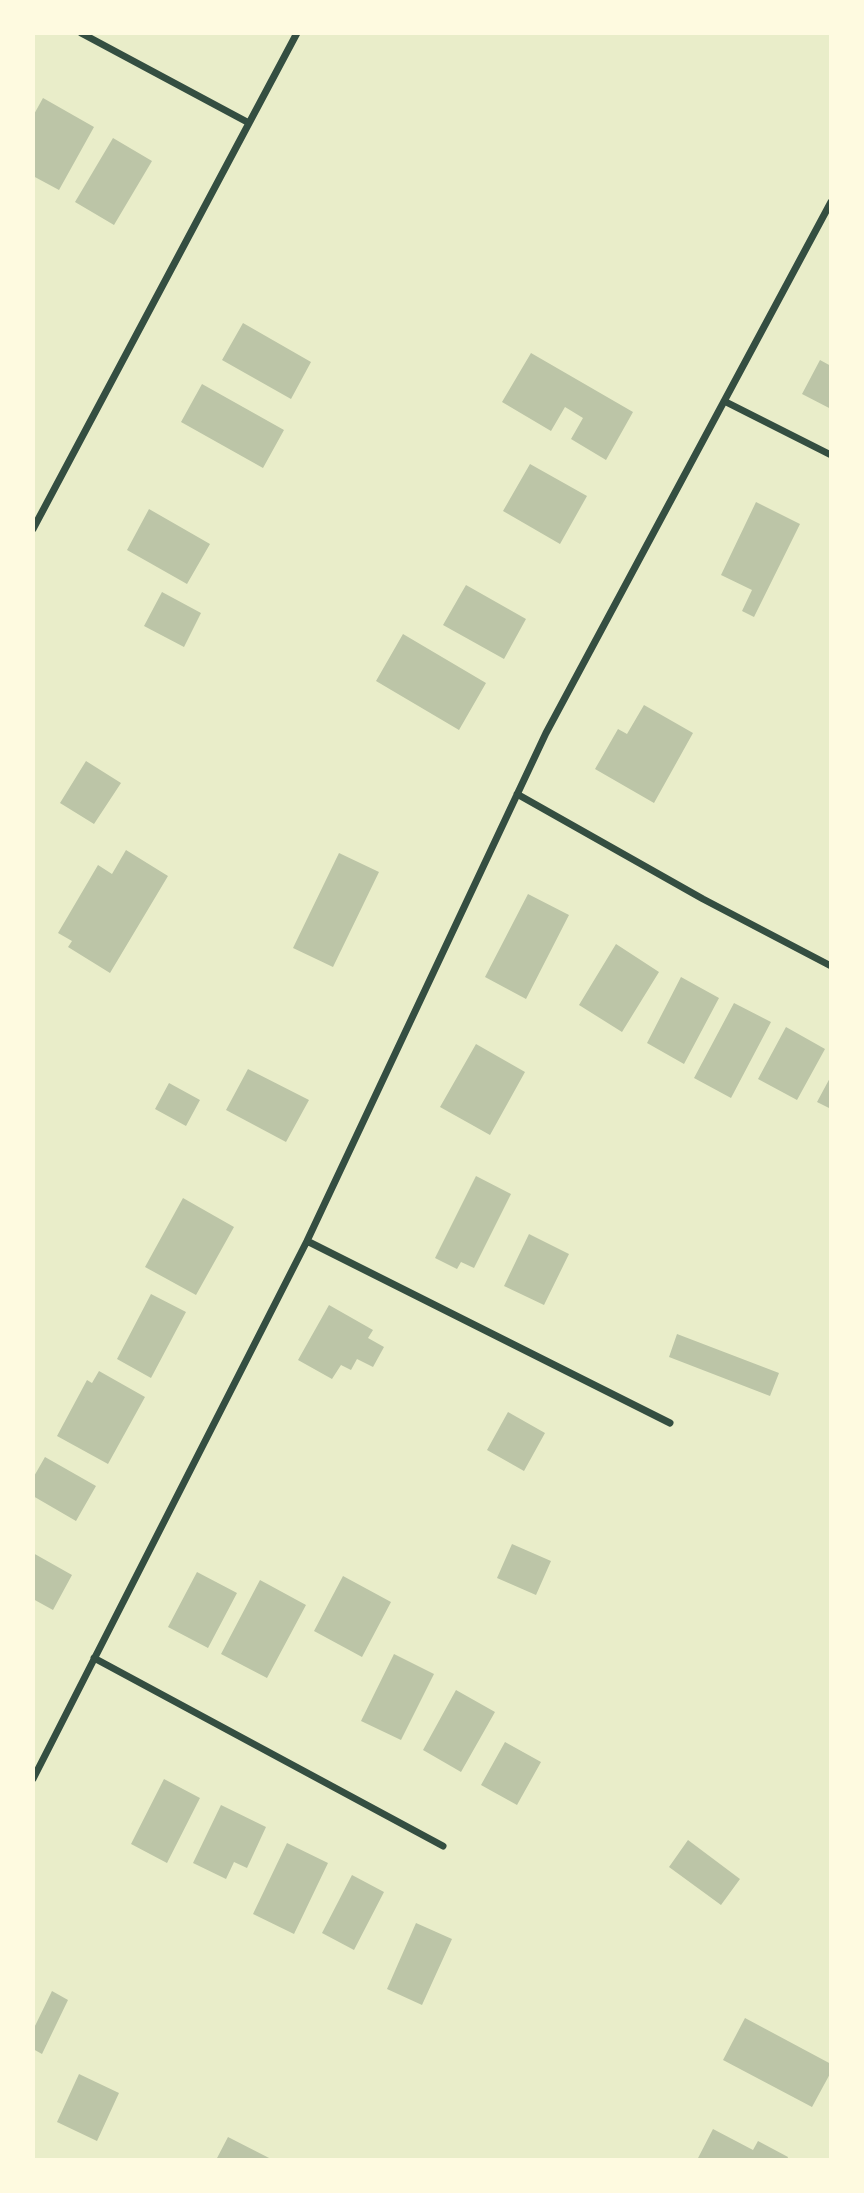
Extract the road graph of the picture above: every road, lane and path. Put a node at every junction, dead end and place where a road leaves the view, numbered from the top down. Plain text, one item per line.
1 (81, 33) edge
2 (297, 33) edge
3 (249, 123) junction
4 (831, 202) edge
5 (724, 401) junction
6 (831, 455) edge
7 (36, 518) edge
8 (33, 528) edge
9 (517, 794) junction
10 (831, 966) edge
11 (307, 1241) junction
12 (670, 1423) dead end
13 (94, 1658) junction
14 (33, 1779) edge
15 (443, 1846) dead end

1 - 3 street
2 - 3 street
3 - 7 street
4 - 5 street
5 - 6 street
5 - 9 street
7 - 8 street
9 - 10 street
9 - 11 street
11 - 12 street
11 - 13 street
13 - 14 street
13 - 15 street

